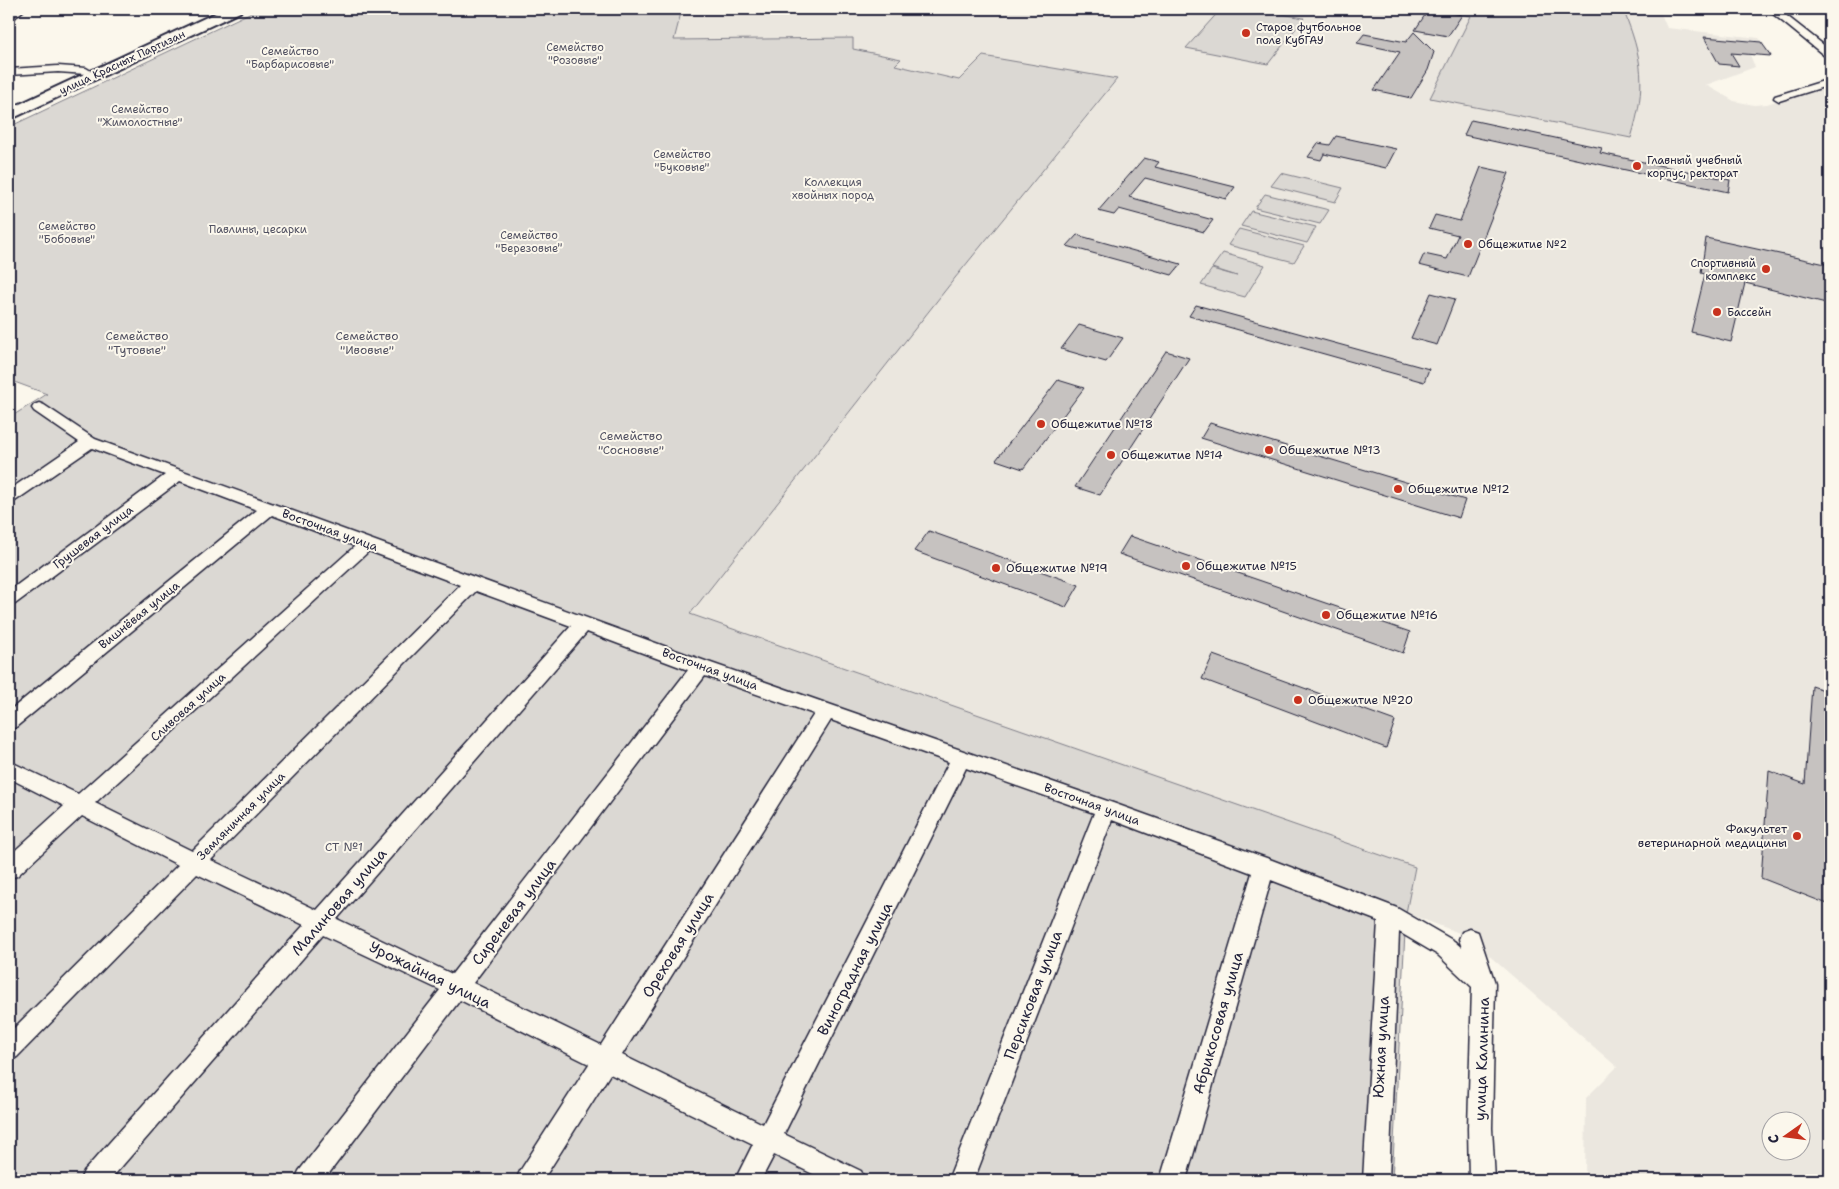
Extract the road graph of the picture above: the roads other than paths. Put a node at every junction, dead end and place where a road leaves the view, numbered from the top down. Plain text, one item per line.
1 (20, 9) edge
2 (222, 9) edge
3 (235, 9) edge
4 (1772, 9) edge
5 (9, 18) edge
6 (1830, 56) edge
7 (86, 71) junction
8 (9, 72) edge
9 (1830, 82) edge
10 (1779, 98) dead end
11 (9, 107) edge
12 (9, 115) edge
13 (39, 408) dead end
14 (90, 442) junction
15 (178, 474) junction
16 (9, 497) edge
17 (270, 508) junction
18 (367, 544) junction
19 (473, 583) junction
20 (9, 600) edge
21 (584, 623) junction
22 (701, 667) junction
23 (827, 710) junction
24 (9, 722) edge
25 (961, 758) junction
26 (9, 769) edge
27 (80, 805) junction
28 (1106, 809) junction
29 (195, 863) junction
30 (1264, 867) junction
31 (9, 869) edge
32 (1389, 914) junction
33 (321, 922) junction
34 (1470, 939) dead end
35 (1484, 983) junction
36 (457, 987) junction
37 (9, 1049) edge
38 (604, 1061) junction
39 (769, 1140) junction
40 (93, 1180) edge
41 (308, 1180) edge
42 (529, 1180) edge
43 (748, 1180) edge
44 (852, 1180) edge
45 (961, 1180) edge
46 (1173, 1180) edge
47 (1376, 1180) edge
48 (1482, 1180) edge

1 - 5 street
2 - 7 highway, улица Красных Партизан
3 - 12 highway, улица Красных Партизан
4 - 6 street
7 - 8 street
7 - 11 highway, улица Красных Партизан
9 - 10 street
13 - 14 street, Восточная улица
14 - 15 street, Восточная улица
14 - 16 street
15 - 17 street, Восточная улица
15 - 20 street, Грушевая улица
17 - 18 street, Восточная улица
17 - 24 street, Вишнёвая улица
18 - 19 street, Восточная улица
18 - 27 street, Сливовая улица
19 - 21 street, Восточная улица
19 - 29 street, Земляничная улица
21 - 22 street, Восточная улица
21 - 33 street, Малиновая улица
22 - 23 street, Восточная улица
22 - 36 street, Сиреневая улица
23 - 25 street, Восточная улица
23 - 38 street, Ореховая улица
25 - 28 street, Восточная улица
25 - 39 street, Виноградная улица
26 - 27 street, Урожайная улица
27 - 29 street, Урожайная улица
27 - 31 street, Сливовая улица
28 - 30 street, Восточная улица
28 - 45 street, Персиковая улица
29 - 33 street, Урожайная улица
29 - 37 street, Земляничная улица
30 - 32 street, Восточная улица
30 - 46 street, Абрикосовая улица
32 - 35 street, Восточная улица
32 - 47 street, Южная улица
33 - 36 street, Урожайная улица
33 - 40 street, Малиновая улица
34 - 35 street, улица Калинина
35 - 48 street, улица Калинина
36 - 38 street, Урожайная улица
36 - 41 street, Сиреневая улица
38 - 39 street, Урожайная улица
38 - 42 street, Ореховая улица
39 - 43 street, Виноградная улица
39 - 44 street, Урожайная улица

